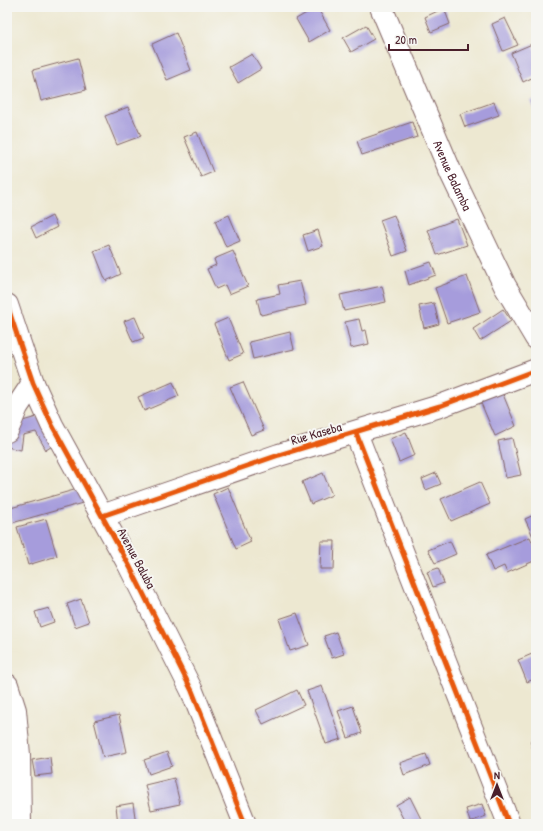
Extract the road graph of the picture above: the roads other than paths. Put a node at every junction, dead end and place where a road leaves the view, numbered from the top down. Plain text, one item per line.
1 (381, 7) edge
2 (7, 305) edge
3 (536, 338) edge
4 (536, 370) edge
5 (33, 383) junction
6 (7, 431) edge
7 (356, 433) junction
8 (102, 516) junction
9 (7, 685) edge
10 (20, 824) edge
11 (245, 824) edge
12 (509, 824) edge

1 - 3 street, Avenue Balamba
2 - 5 street, Avenue Baluba
4 - 7 street, Rue Kaseba
5 - 6 street
5 - 8 street, Avenue Baluba
7 - 8 street, Rue Kaseba
7 - 12 street
8 - 11 street, Avenue Baluba
9 - 10 street

